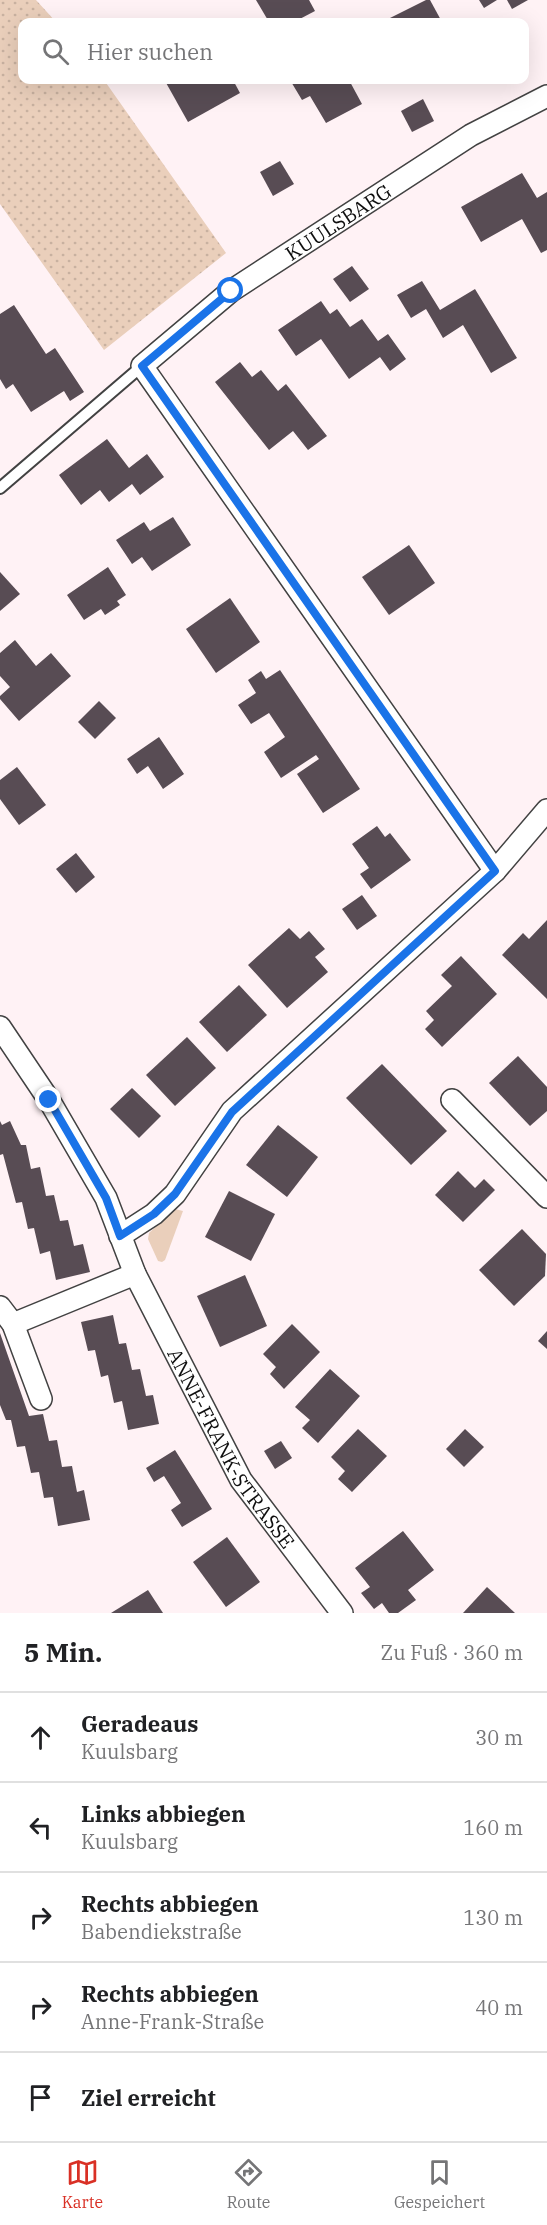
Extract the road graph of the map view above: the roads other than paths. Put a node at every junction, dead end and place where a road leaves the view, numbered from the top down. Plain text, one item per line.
1 (547, 96) edge
2 (142, 366) junction
3 (0, 488) edge
4 (547, 810) edge
5 (495, 871) junction
6 (0, 1027) edge
7 (452, 1100) dead end
8 (547, 1197) edge
9 (120, 1236) junction
10 (135, 1274) junction
11 (0, 1307) edge
12 (13, 1324) junction
13 (41, 1399) dead end
14 (342, 1613) edge

1 - 2 street, KUULSBARG
2 - 3 lane, KUULSBARG
2 - 5 street
4 - 5 street
5 - 9 street
6 - 9 street, ANNE-FRANK-STRASSE
7 - 8 street
9 - 10 street, ANNE-FRANK-STRASSE
10 - 12 street
10 - 14 street, ANNE-FRANK-STRASSE
11 - 12 street
12 - 13 street

